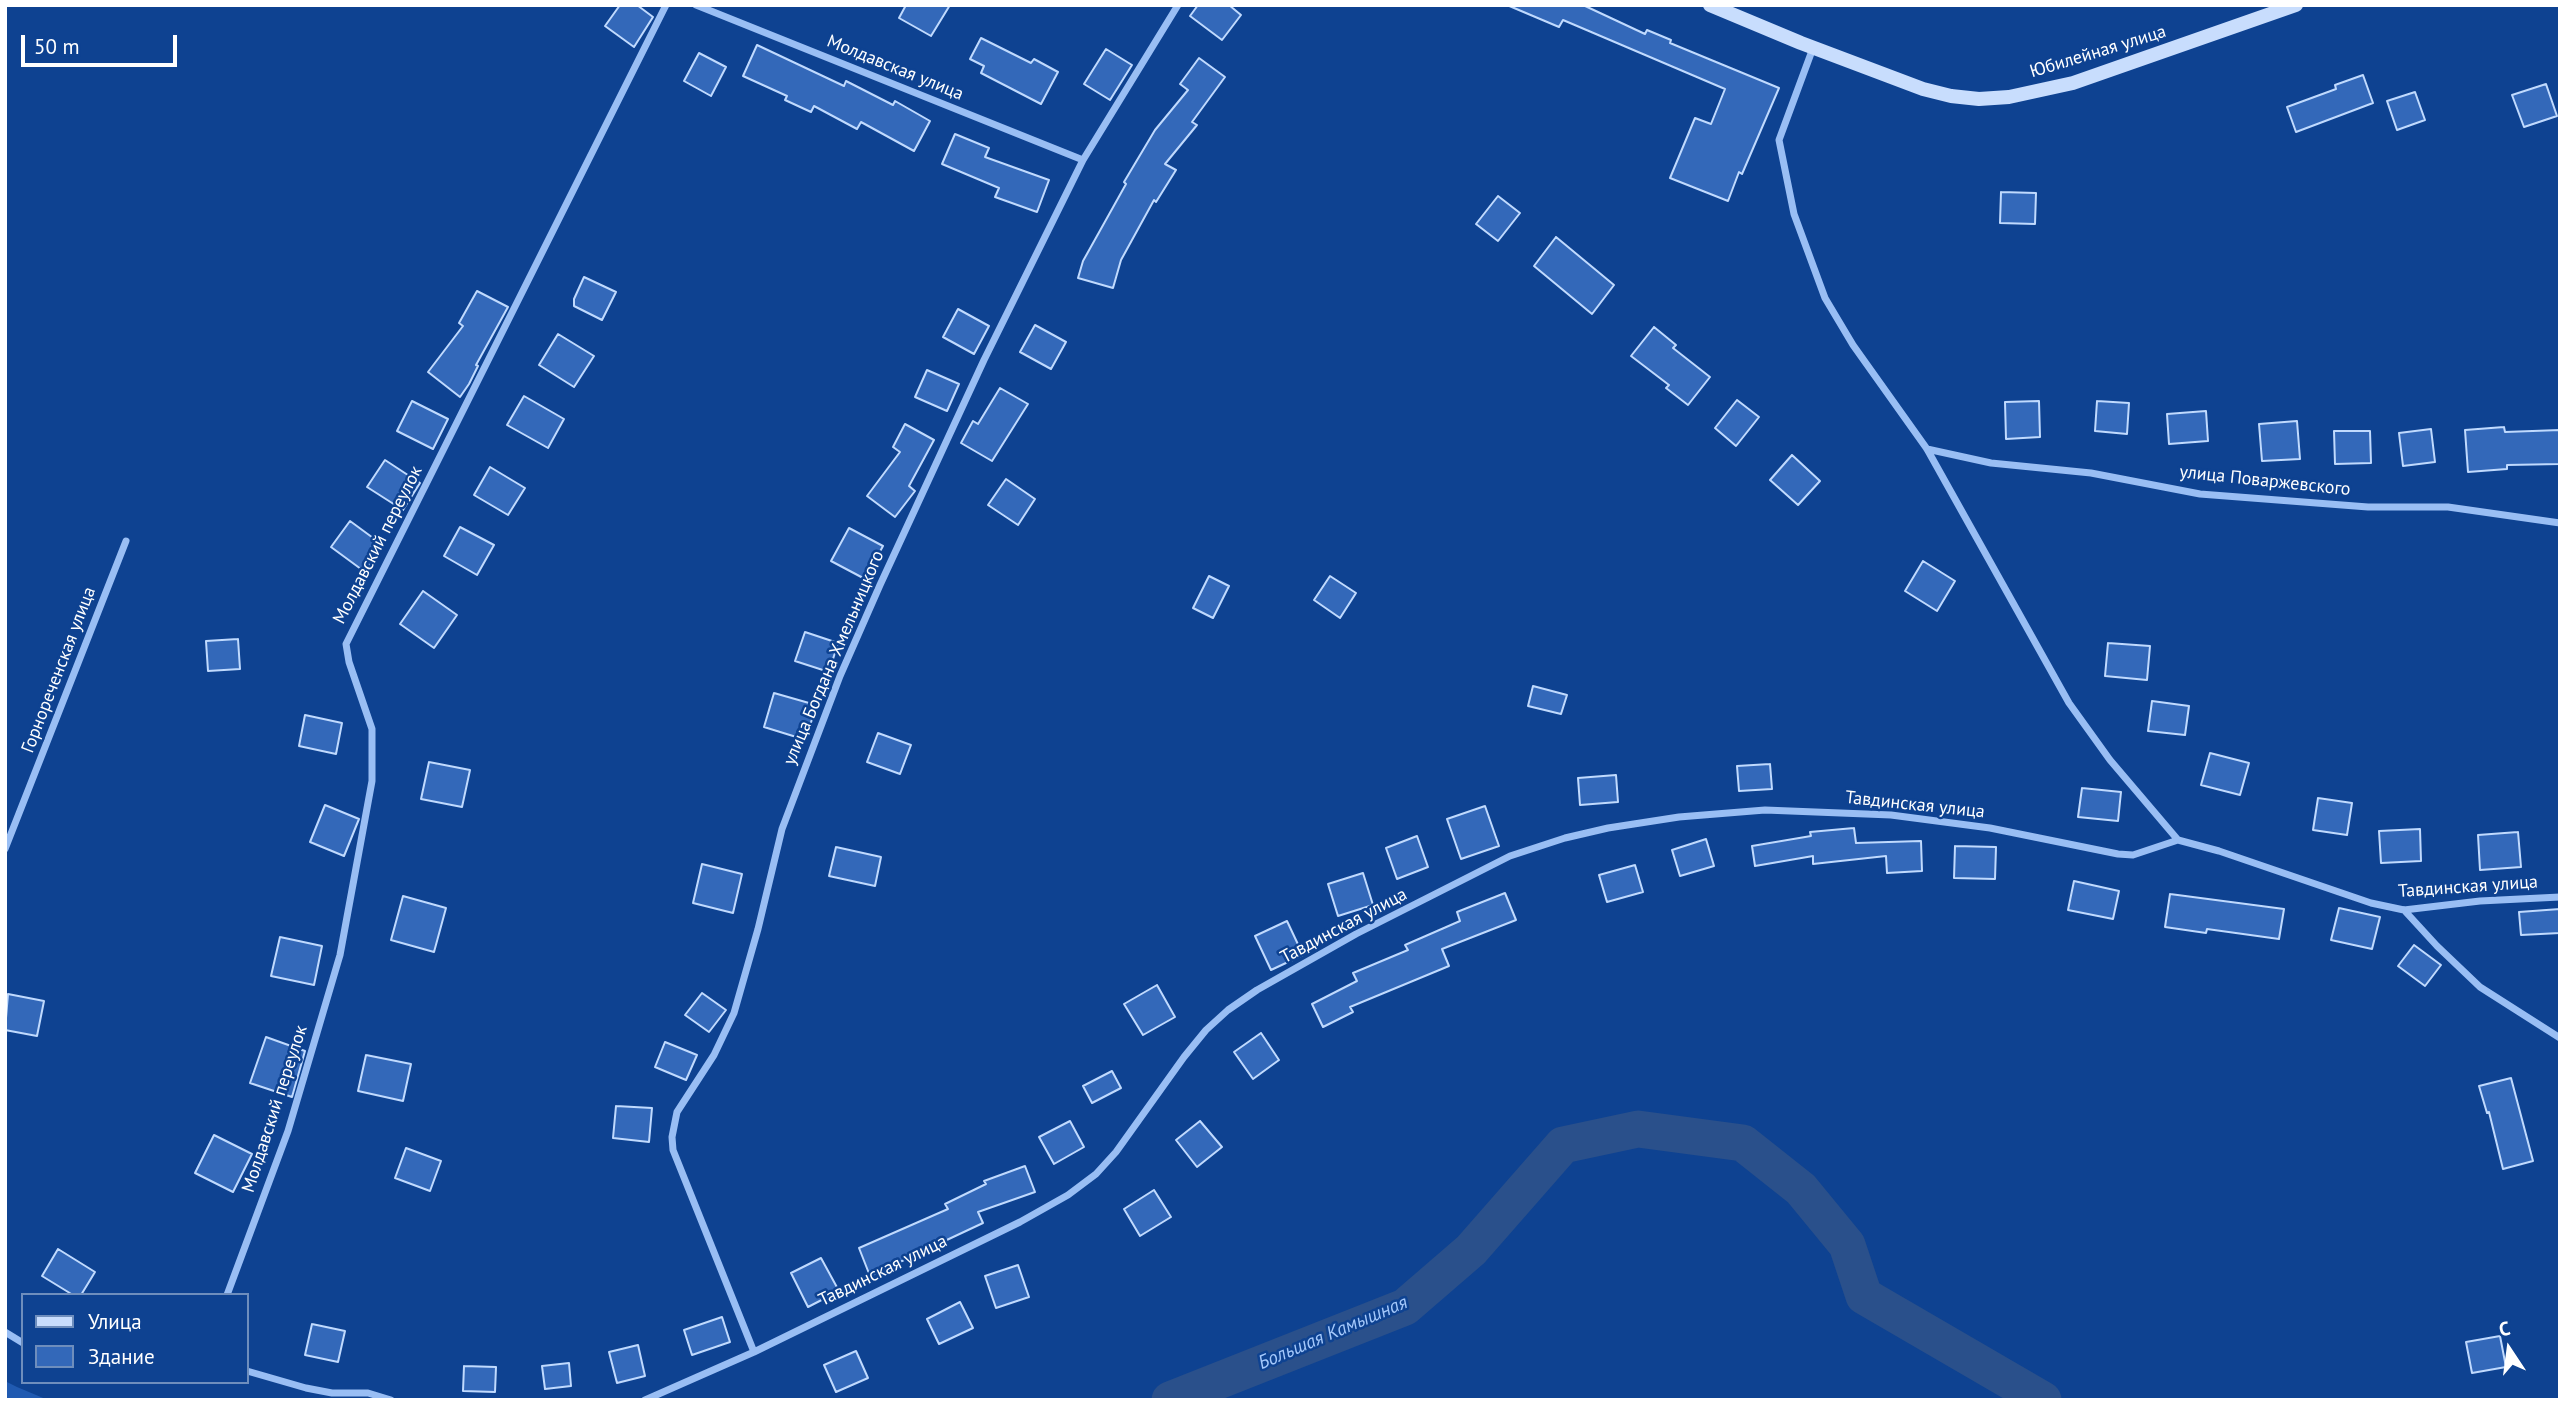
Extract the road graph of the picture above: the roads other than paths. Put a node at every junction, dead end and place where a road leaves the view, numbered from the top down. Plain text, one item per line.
1 (666, 5) edge
2 (696, 5) edge
3 (1178, 5) edge
4 (1710, 5) edge
5 (2296, 5) edge
6 (1814, 48) junction
7 (1083, 160) junction
8 (1927, 449) junction
9 (2560, 523) edge
10 (126, 541) dead end
11 (2178, 840) junction
12 (5, 849) edge
13 (2560, 897) edge
14 (2404, 910) junction
15 (2560, 1038) edge
16 (228, 1293) edge
17 (5, 1332) edge
18 (21, 1342) edge
19 (754, 1352) junction
20 (248, 1371) edge
21 (391, 1400) edge
22 (645, 1400) edge

1 - 16 street, Молдавский переулок
2 - 7 street, Молдавская улица
3 - 7 street, улица Богдана Хмельницкого
4 - 6 street, Юбилейная улица
5 - 6 street, Юбилейная улица
6 - 8 street
7 - 19 street, улица Богдана Хмельницкого
8 - 9 street, улица Поваржевского
8 - 11 street
10 - 12 street, Горнореченская улица
11 - 14 street, Тавдинская улица
11 - 19 street, Тавдинская улица
13 - 14 street, Тавдинская улица
14 - 15 street
17 - 18 street
19 - 22 street, Тавдинская улица
20 - 21 street

